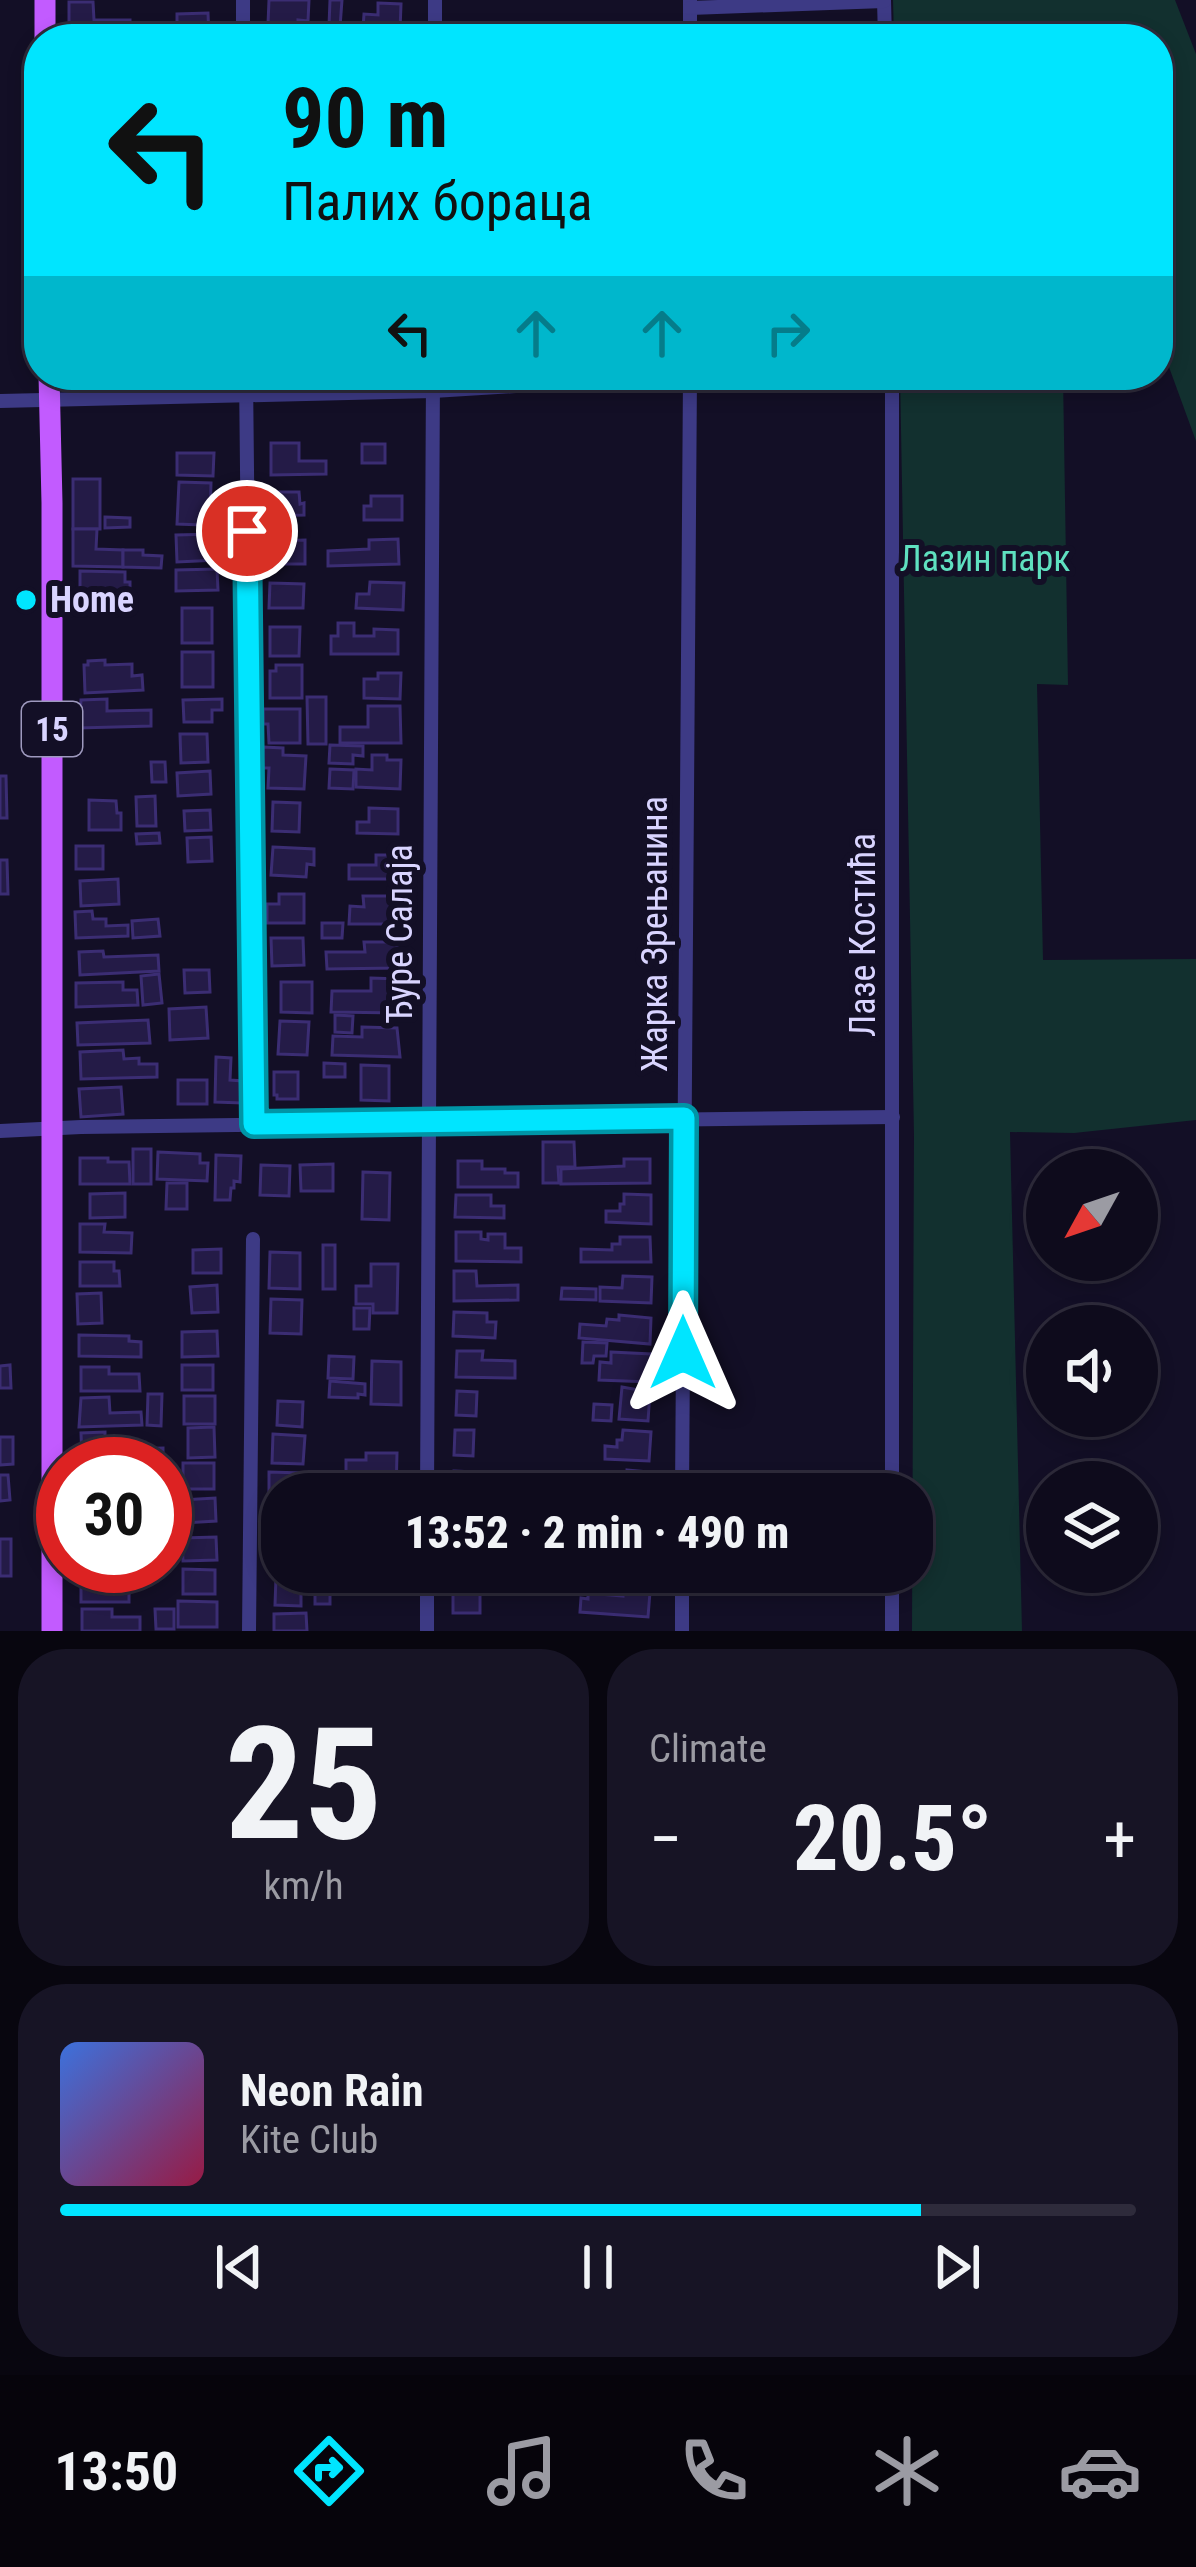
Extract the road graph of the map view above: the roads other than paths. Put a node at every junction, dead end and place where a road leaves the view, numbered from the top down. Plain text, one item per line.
1 (884, 0) edge
2 (690, 4) edge
3 (50, 390) edge
4 (246, 390) edge
5 (314, 390) edge
6 (433, 390) edge
7 (691, 390) edge
8 (892, 390) edge
9 (246, 394) junction
10 (50, 399) junction
11 (0, 401) edge
12 (684, 1118) junction
13 (893, 1118) junction
14 (429, 1122) junction
15 (254, 1124) junction
16 (52, 1128) junction
17 (0, 1131) edge
18 (253, 1238) dead end
19 (427, 1473) edge
20 (682, 1473) edge
21 (892, 1473) edge
22 (427, 1593) edge
23 (682, 1593) edge
24 (892, 1593) edge
25 (52, 1631) edge
26 (249, 1631) edge
27 (427, 1631) edge
28 (682, 1631) edge
29 (892, 1631) edge

1 - 2 street
3 - 10 main road, 15
4 - 9 street
5 - 9 street
6 - 14 street, Ђуре Салаја
7 - 12 street, Жарка Зрењанина
8 - 13 street, Лазе Костића
9 - 10 street
9 - 15 street
10 - 11 street
10 - 16 main road, 15
12 - 13 street
12 - 14 street
12 - 20 street, Жарка Зрењанина
13 - 21 street, Лазе Костића
14 - 15 street
14 - 19 street, Ђуре Салаја
15 - 16 street
16 - 17 street
16 - 25 main road, 15
18 - 26 street
22 - 27 street
23 - 28 street
24 - 29 street

